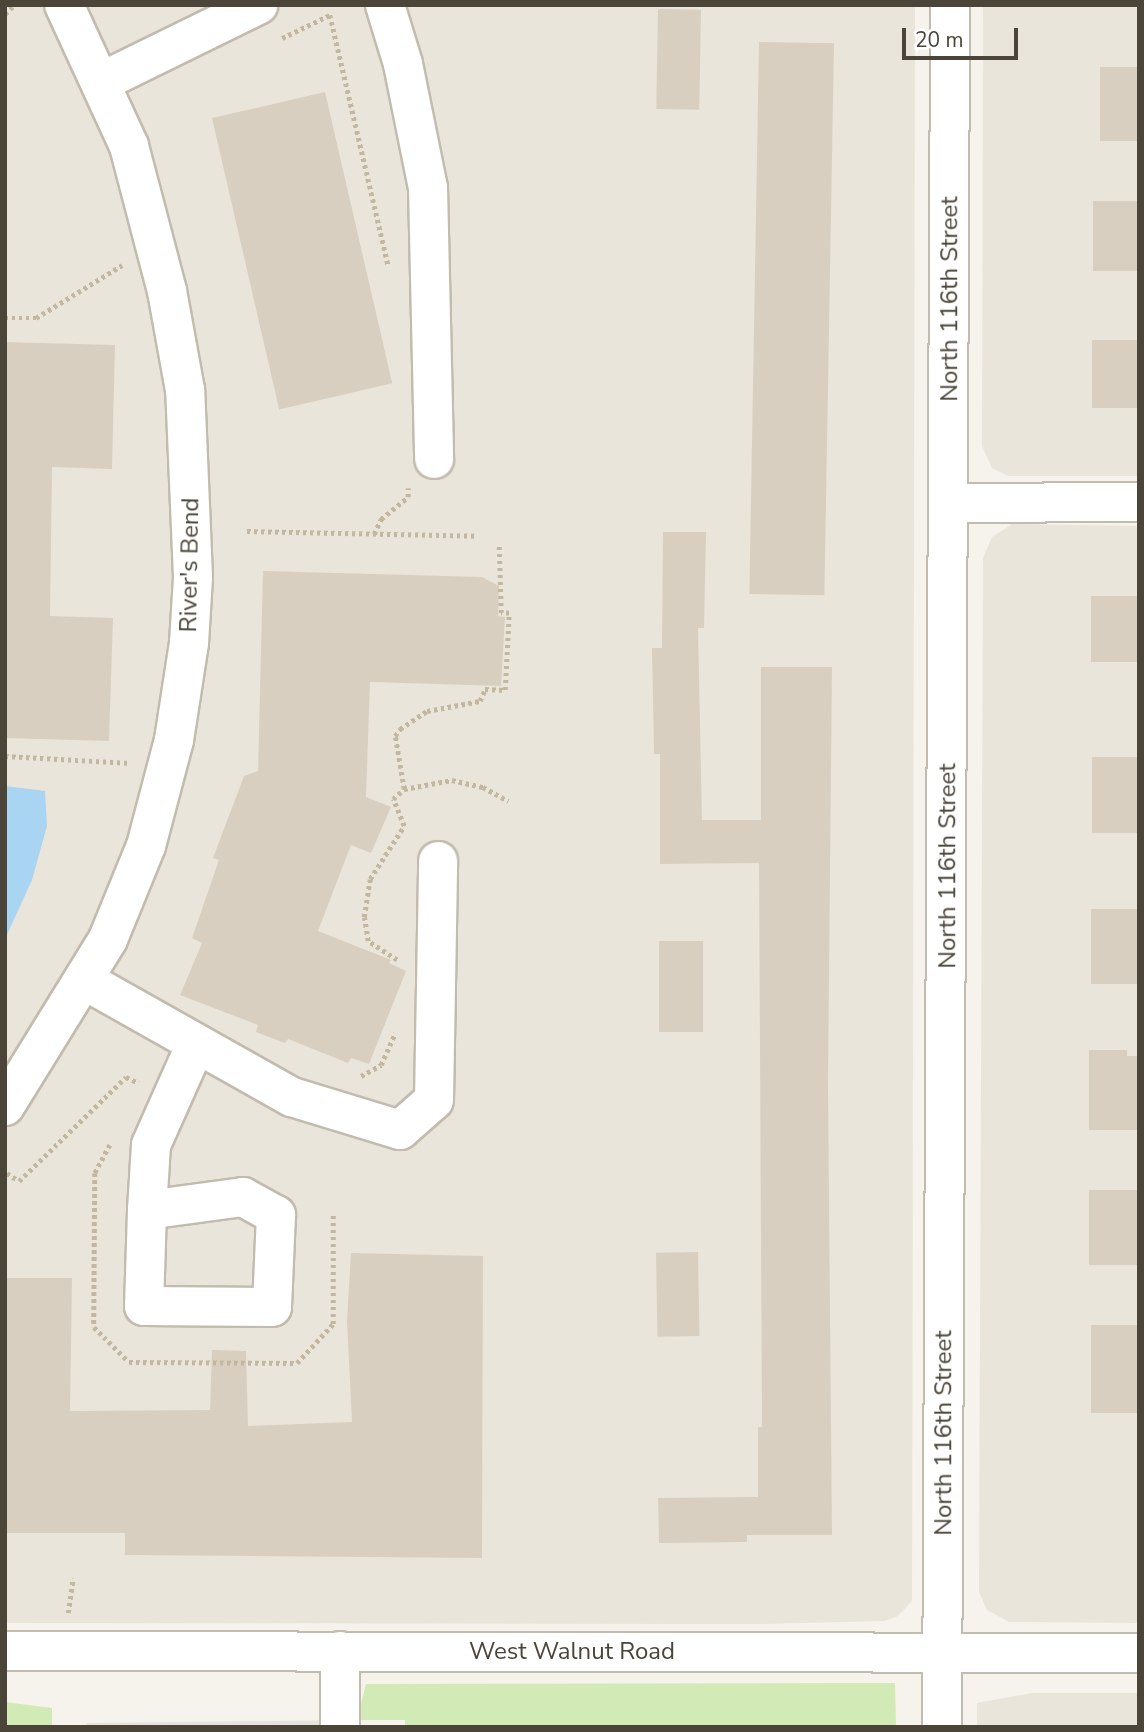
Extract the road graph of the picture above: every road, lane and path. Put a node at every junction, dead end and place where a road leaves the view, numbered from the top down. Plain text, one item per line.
1 (14, 5) edge
2 (64, 5) edge
3 (258, 5) edge
4 (385, 5) edge
5 (950, 5) edge
6 (5, 13) edge
7 (271, 43) dead end
8 (103, 81) junction
9 (127, 263) dead end
10 (390, 272) dead end
11 (5, 318) edge
12 (421, 472) joint
13 (950, 502) junction
14 (1139, 502) edge
15 (247, 531) dead end
16 (374, 534) junction
17 (477, 536) dead end
18 (499, 546) dead end
19 (133, 751) dead end
20 (5, 756) edge
21 (404, 789) junction
22 (508, 801) dead end
23 (438, 860) dead end
24 (408, 966) dead end
25 (84, 981) junction
26 (401, 1023) dead end
27 (196, 1044) junction
28 (349, 1080) dead end
29 (5, 1106) edge
30 (147, 1210) dead end
31 (73, 1578) dead end
32 (68, 1613) dead end
33 (5, 1651) edge
34 (340, 1651) junction
35 (943, 1652) junction
36 (1139, 1653) edge
37 (340, 1727) edge
38 (942, 1727) edge

1 - 6 path
2 - 8 street, River's Bend
3 - 8 street
4 - 12 street
5 - 13 street, North 116th Street
7 - 10 path
8 - 25 street, River's Bend
9 - 11 path
12 - 16 path
13 - 14 street
13 - 35 street, North 116th Street
15 - 16 path
16 - 17 path
18 - 21 path
19 - 20 path
21 - 22 path
21 - 24 path
23 - 27 street
25 - 27 street
25 - 29 street, River's Bend
26 - 28 path
27 - 30 street
31 - 32 path
33 - 34 street, West Walnut Road
34 - 35 street, West Walnut Road
34 - 37 street
35 - 36 street, West Walnut Road
35 - 38 street, North 116th Street

